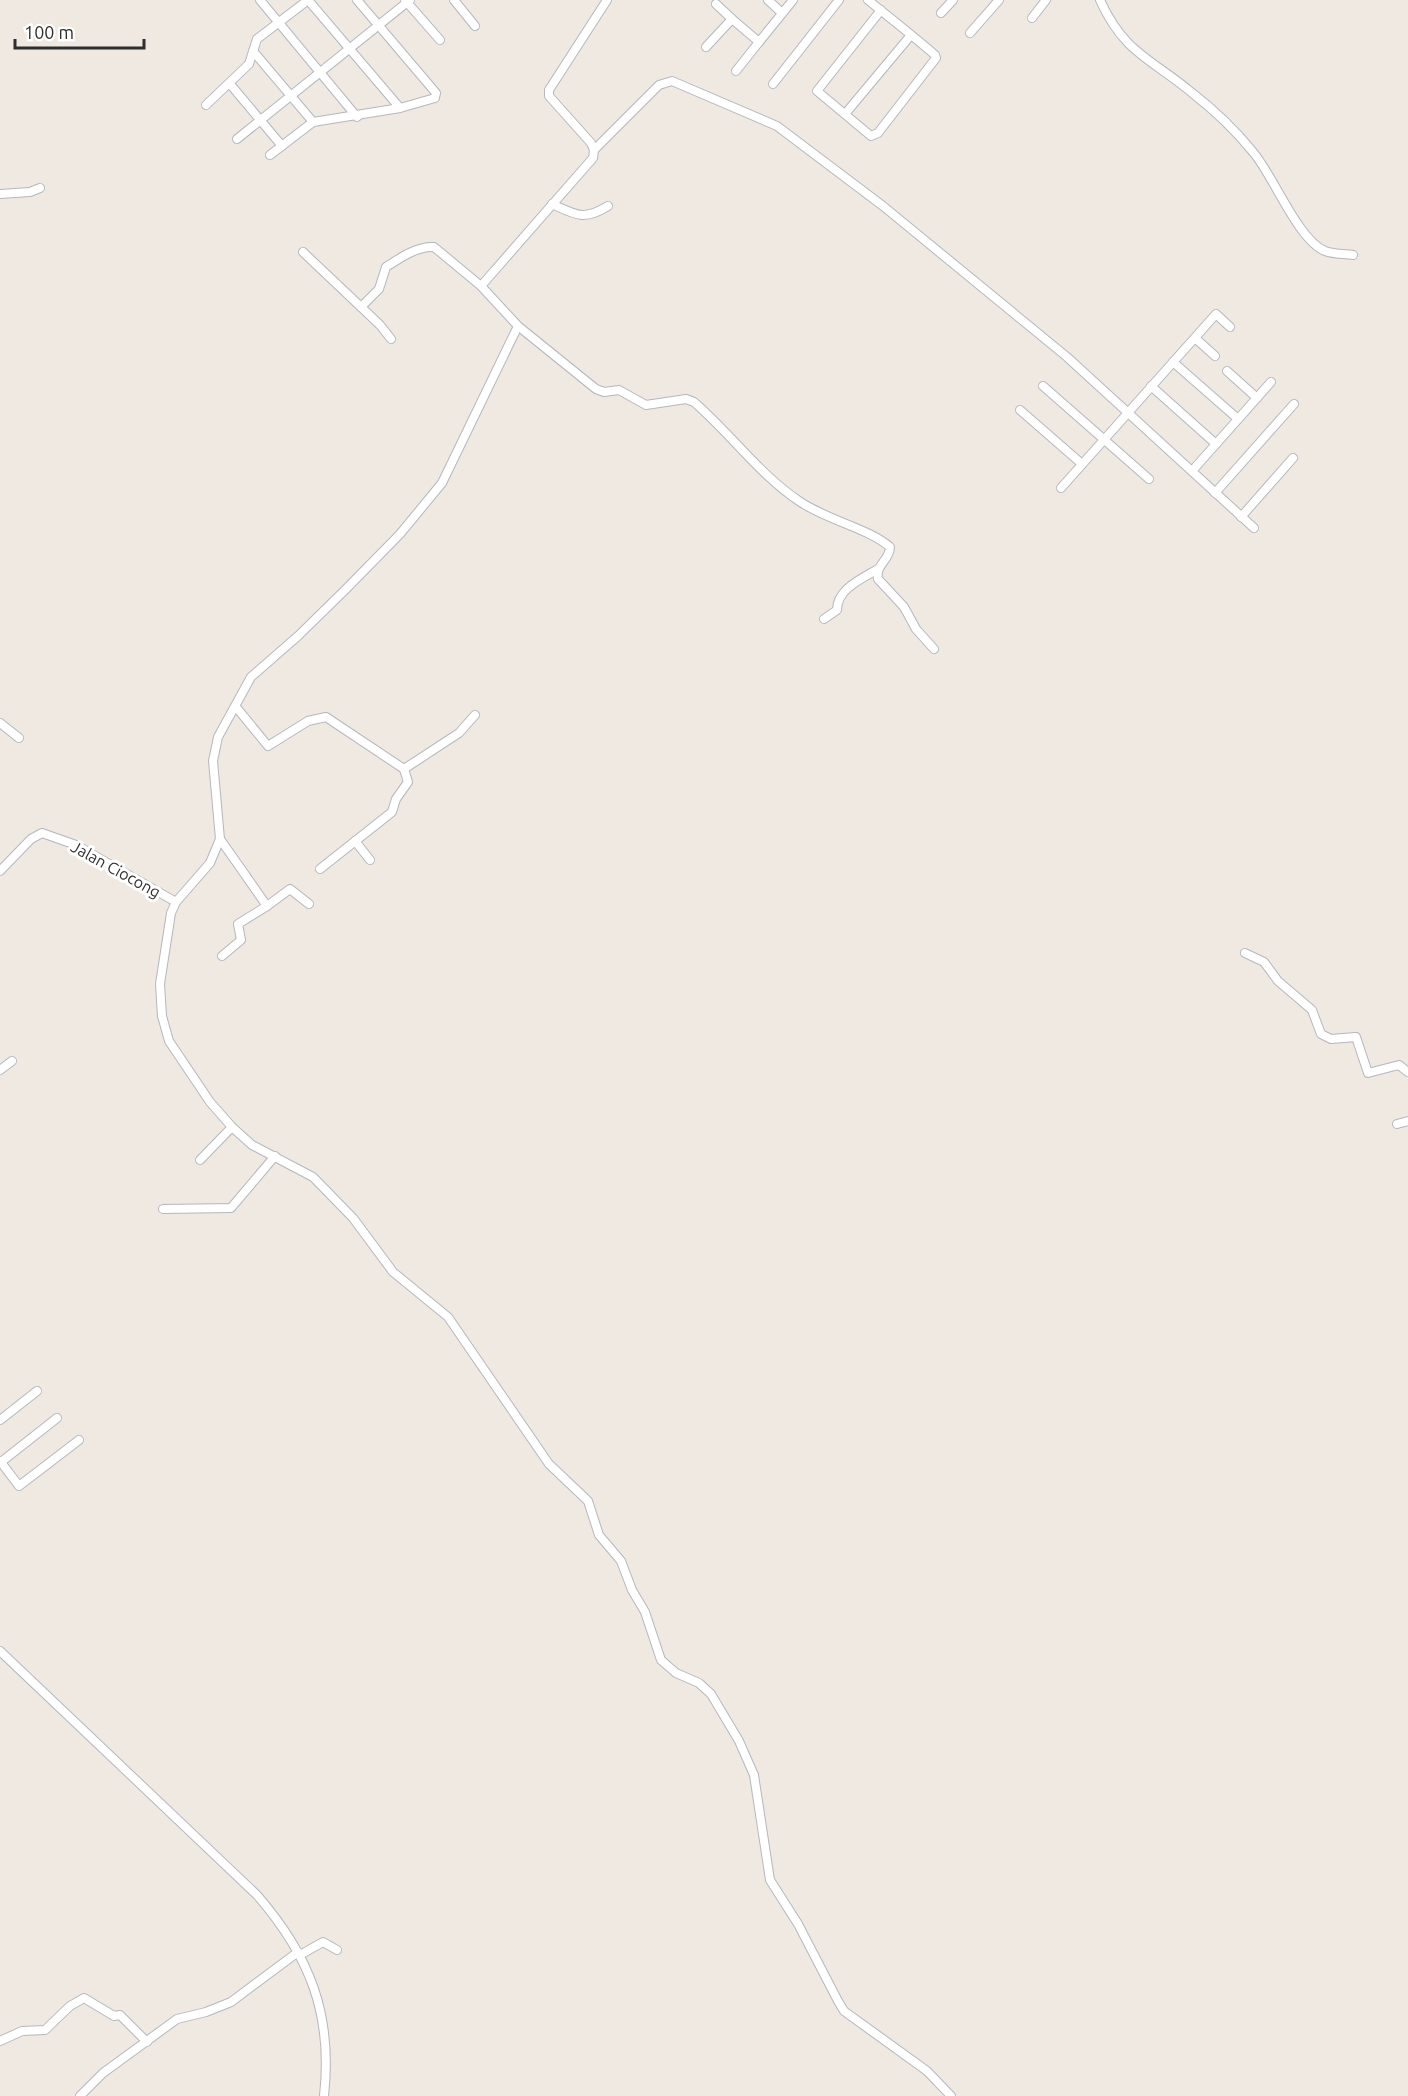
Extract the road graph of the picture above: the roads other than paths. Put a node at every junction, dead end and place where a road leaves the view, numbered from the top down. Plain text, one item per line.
1 (260, 0) edge
2 (357, 0) edge
3 (454, 0) edge
4 (607, 0) edge
5 (768, 0) edge
6 (793, 0) edge
7 (840, 0) edge
8 (868, 0) edge
9 (952, 0) edge
10 (999, 0) edge
11 (1046, 0) edge
12 (1100, 0) edge
13 (407, 1) edge
14 (716, 4) dead end
15 (881, 10) junction
16 (782, 13) junction
17 (941, 13) dead end
18 (1032, 18) dead end
19 (732, 19) junction
20 (276, 22) junction
21 (378, 26) junction
22 (475, 26) dead end
23 (970, 33) dead end
24 (911, 35) junction
25 (440, 40) dead end
26 (759, 42) junction
27 (706, 47) dead end
28 (348, 50) junction
29 (253, 51) junction
30 (736, 71) dead end
31 (320, 72) junction
32 (230, 84) junction
33 (773, 84) dead end
34 (291, 95) junction
35 (206, 105) dead end
36 (400, 108) junction
37 (845, 114) junction
38 (357, 117) junction
39 (261, 120) junction
40 (313, 122) junction
41 (237, 139) dead end
42 (282, 146) junction
43 (594, 150) junction
44 (270, 155) dead end
45 (40, 188) dead end
46 (0, 194) edge
47 (552, 204) junction
48 (608, 206) dead end
49 (303, 252) dead end
50 (1353, 255) dead end
51 (481, 286) junction
52 (361, 307) junction
53 (518, 326) junction
54 (1230, 327) dead end
55 (1195, 338) junction
56 (391, 339) dead end
57 (1215, 356) dead end
58 (1173, 362) junction
59 (1227, 371) dead end
60 (1271, 382) dead end
61 (1043, 386) dead end
62 (1151, 387) junction
63 (1257, 398) junction
64 (1294, 404) dead end
65 (1020, 410) dead end
66 (1128, 413) junction
67 (1238, 419) junction
68 (1104, 440) junction
69 (1216, 444) junction
70 (1293, 458) dead end
71 (1082, 464) junction
72 (1192, 471) junction
73 (1149, 479) dead end
74 (1061, 488) dead end
75 (1215, 493) junction
76 (1241, 517) junction
77 (1254, 528) dead end
78 (878, 568) junction
79 (824, 619) dead end
80 (934, 649) dead end
81 (236, 706) junction
82 (475, 715) dead end
83 (0, 723) edge
84 (19, 738) dead end
85 (404, 769) junction
86 (220, 839) junction
87 (354, 841) junction
88 (370, 860) dead end
89 (321, 869) dead end
90 (0, 871) edge
91 (176, 902) junction
92 (309, 904) dead end
93 (267, 906) junction
94 (1245, 953) dead end
95 (222, 956) dead end
96 (12, 1061) dead end
97 (0, 1070) edge
98 (1408, 1071) edge
99 (1408, 1121) edge
100 (1397, 1125) dead end
101 (232, 1127) junction
102 (275, 1156) junction
103 (200, 1160) dead end
104 (163, 1209) dead end
105 (37, 1391) dead end
106 (57, 1418) dead end
107 (0, 1420) edge
108 (79, 1440) dead end
109 (0, 1462) edge
110 (0, 1651) edge
111 (338, 1950) dead end
112 (299, 1953) junction
113 (0, 2041) edge
114 (147, 2042) junction
115 (80, 2096) edge
116 (324, 2096) edge
117 (951, 2096) edge

1 - 20 street
2 - 21 street
3 - 22 street
4 - 43 street
5 - 16 street
6 - 16 street
7 - 33 street
8 - 15 street
9 - 17 street
10 - 23 street
11 - 18 street
12 - 50 street
13 - 21 street
13 - 25 street
14 - 19 street
15 - 24 street
15 - 37 street
16 - 26 street
19 - 26 street
19 - 27 street
20 - 28 street
20 - 29 street
20 - 31 street
21 - 28 street
21 - 36 street
24 - 37 street
24 - 37 street
26 - 30 street
28 - 31 street
28 - 36 street
29 - 32 street
29 - 34 street
31 - 34 street
31 - 38 street
32 - 35 street
32 - 39 street
34 - 39 street
34 - 40 street
36 - 38 street
38 - 40 street
39 - 41 street
39 - 42 street
40 - 42 street
42 - 44 street
43 - 47 street
43 - 66 street
45 - 46 street
47 - 48 street
47 - 51 street
49 - 52 street
51 - 52 street
51 - 53 street
52 - 56 street
53 - 78 street
53 - 81 street
54 - 55 street
55 - 57 street
55 - 58 street
58 - 62 street
58 - 67 street
59 - 63 street
60 - 63 street
61 - 68 street
62 - 66 street
62 - 69 street
63 - 67 street
64 - 75 street
65 - 71 street
66 - 68 street
66 - 72 street
67 - 69 street
68 - 71 street
68 - 73 street
69 - 72 street
70 - 76 street
71 - 74 street
72 - 75 street
75 - 76 street
76 - 77 street
78 - 79 street
78 - 80 street
81 - 85 street
81 - 86 street
82 - 85 street
83 - 84 street
85 - 87 street
86 - 91 street
86 - 93 street
87 - 88 street
87 - 89 street
90 - 91 street, Jalan Ciocong
91 - 101 street
92 - 93 street
93 - 95 street
94 - 98 street
96 - 97 street
99 - 100 street
101 - 102 street
101 - 103 street
102 - 104 street
102 - 117 street
105 - 107 street
106 - 109 street
108 - 109 street
110 - 112 street
111 - 112 street
112 - 114 street
112 - 116 street
113 - 114 street
114 - 115 street

